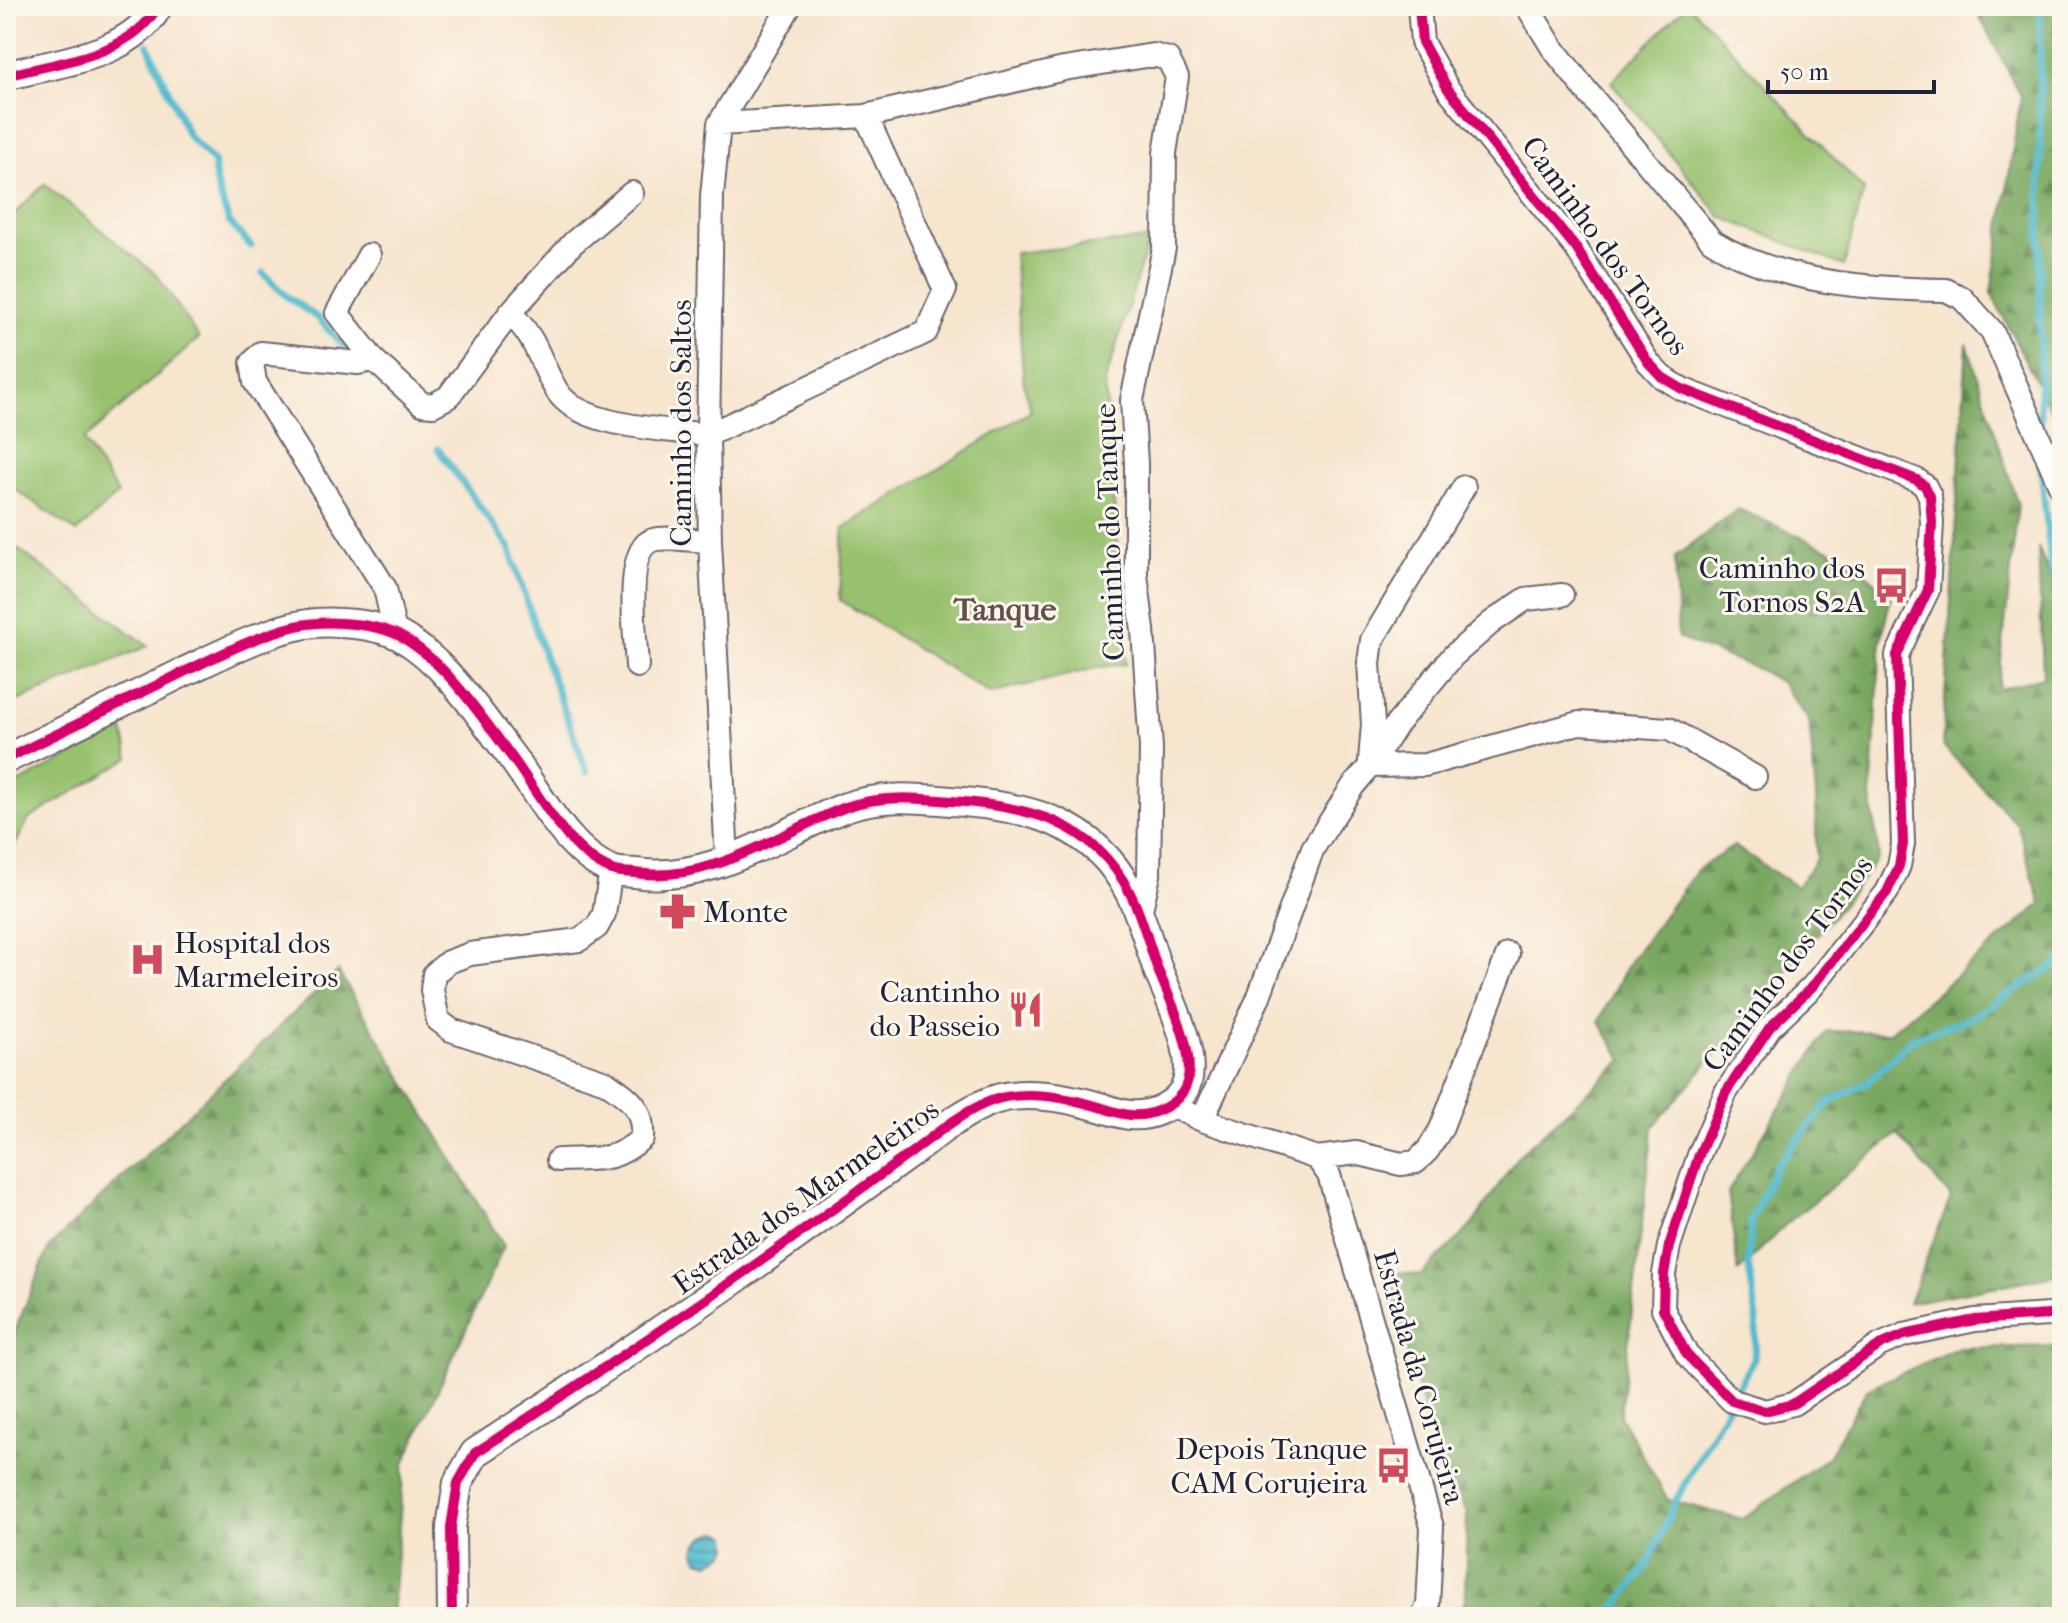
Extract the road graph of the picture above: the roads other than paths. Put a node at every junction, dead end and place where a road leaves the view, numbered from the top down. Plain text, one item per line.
1 (158, 6) edge
2 (790, 6) edge
3 (1419, 6) edge
4 (1527, 6) edge
5 (6, 76) edge
6 (866, 116) junction
7 (719, 124) junction
8 (632, 193) dead end
9 (369, 255) dead end
10 (510, 313) junction
11 (374, 360) junction
12 (708, 435) junction
13 (1464, 487) dead end
14 (2062, 490) edge
15 (710, 541) junction
16 (1562, 595) dead end
17 (395, 633) junction
18 (637, 666) dead end
19 (6, 759) edge
20 (1370, 766) junction
21 (1755, 777) dead end
22 (727, 860) junction
23 (611, 870) junction
24 (1139, 918) junction
25 (1508, 954) dead end
26 (1170, 1105) junction
27 (1202, 1120) junction
28 (1317, 1158) junction
29 (558, 1160) dead end
30 (2062, 1314) edge
31 (452, 1617) edge
32 (1422, 1617) edge

1 - 5 main road
2 - 7 street, Caminho dos Saltos
3 - 30 street, Caminho dos Tornos
4 - 14 street
6 - 7 street
6 - 12 street
6 - 24 street, Caminho do Tanque
7 - 12 street, Caminho dos Saltos
8 - 10 street
9 - 11 street
10 - 11 street
10 - 12 street
11 - 17 street
12 - 15 street, Caminho dos Saltos
13 - 20 street
15 - 18 street
15 - 22 street, Caminho dos Saltos
16 - 20 street
17 - 19 main road
17 - 23 main road
20 - 21 street
20 - 27 street
22 - 23 main road
22 - 24 main road
23 - 29 street
24 - 26 main road
25 - 28 street
26 - 27 street
26 - 31 main road, Estrada dos Marmeleiros
27 - 28 street
28 - 32 street, Estrada da Corujeira

